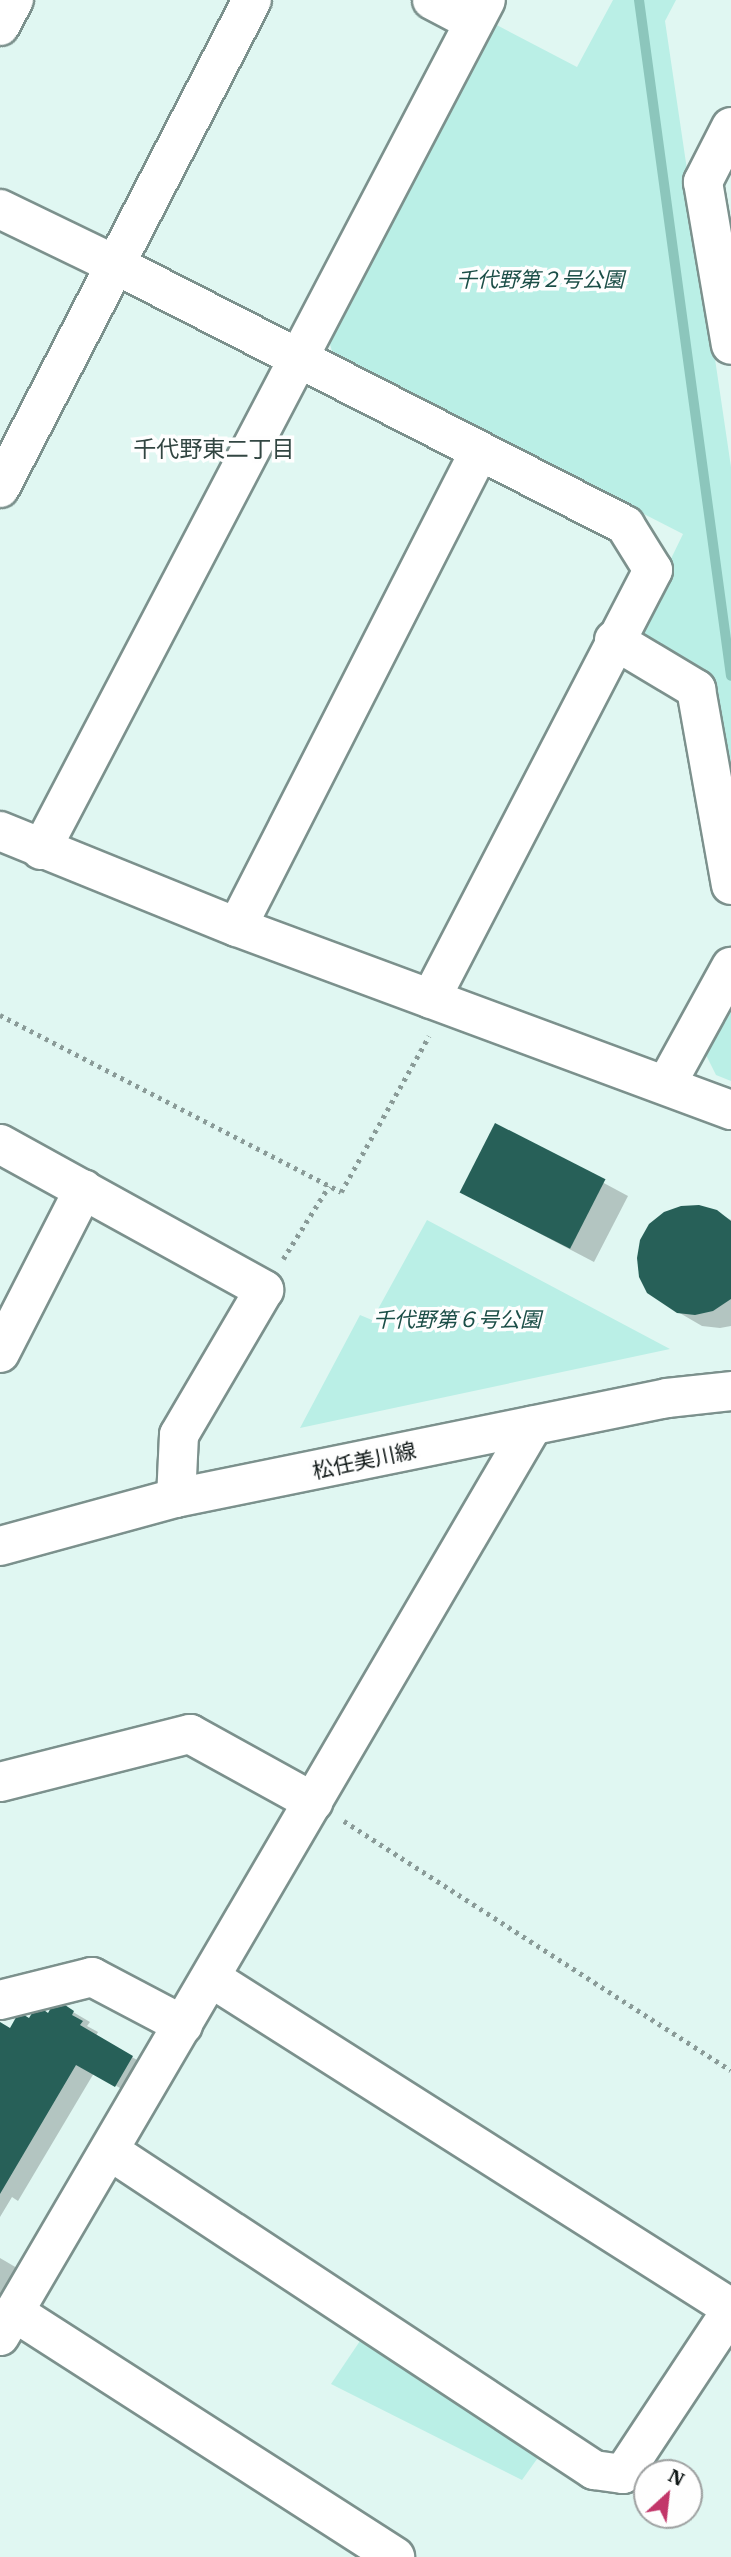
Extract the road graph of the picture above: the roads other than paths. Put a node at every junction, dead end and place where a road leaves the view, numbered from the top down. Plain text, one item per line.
1 (14, 0) edge
2 (252, 0) edge
3 (432, 0) edge
4 (480, 11) edge
5 (0, 26) edge
6 (731, 127) edge
7 (0, 209) edge
8 (114, 264) junction
9 (731, 345) edge
10 (300, 359) junction
11 (479, 452) junction
12 (0, 488) edge
13 (614, 640) junction
14 (0, 831) edge
15 (41, 850) junction
16 (731, 885) edge
17 (237, 927) junction
18 (731, 967) edge
19 (439, 1002) junction
20 (667, 1085) junction
21 (731, 1110) edge
22 (0, 1144) edge
23 (85, 1189) junction
24 (0, 1353) edge
25 (731, 1391) edge
26 (533, 1425) junction
27 (176, 1498) junction
28 (0, 1546) edge
29 (0, 1782) edge
30 (313, 1802) junction
31 (211, 1978) junction
32 (0, 2000) edge
33 (183, 2025) junction
34 (110, 2151) junction
35 (731, 2310) edge
36 (7, 2324) edge
37 (395, 2557) edge

1 - 5 street
2 - 8 street
3 - 4 street
4 - 10 street
6 - 9 street
7 - 8 street
8 - 10 street
8 - 12 street
10 - 11 street
10 - 15 street
11 - 13 street
11 - 17 street
13 - 16 street
13 - 19 street
14 - 15 street
15 - 17 street
17 - 19 street
18 - 20 street
19 - 20 street
20 - 21 street
22 - 23 street
23 - 24 street
23 - 27 street
25 - 26 street, 松任美川線
26 - 27 street, 松任美川線
26 - 30 street
27 - 28 street, 松任美川線
29 - 30 street
30 - 31 street
31 - 33 street
31 - 35 street
32 - 33 street
33 - 34 street
34 - 35 street
34 - 36 street
36 - 37 street

